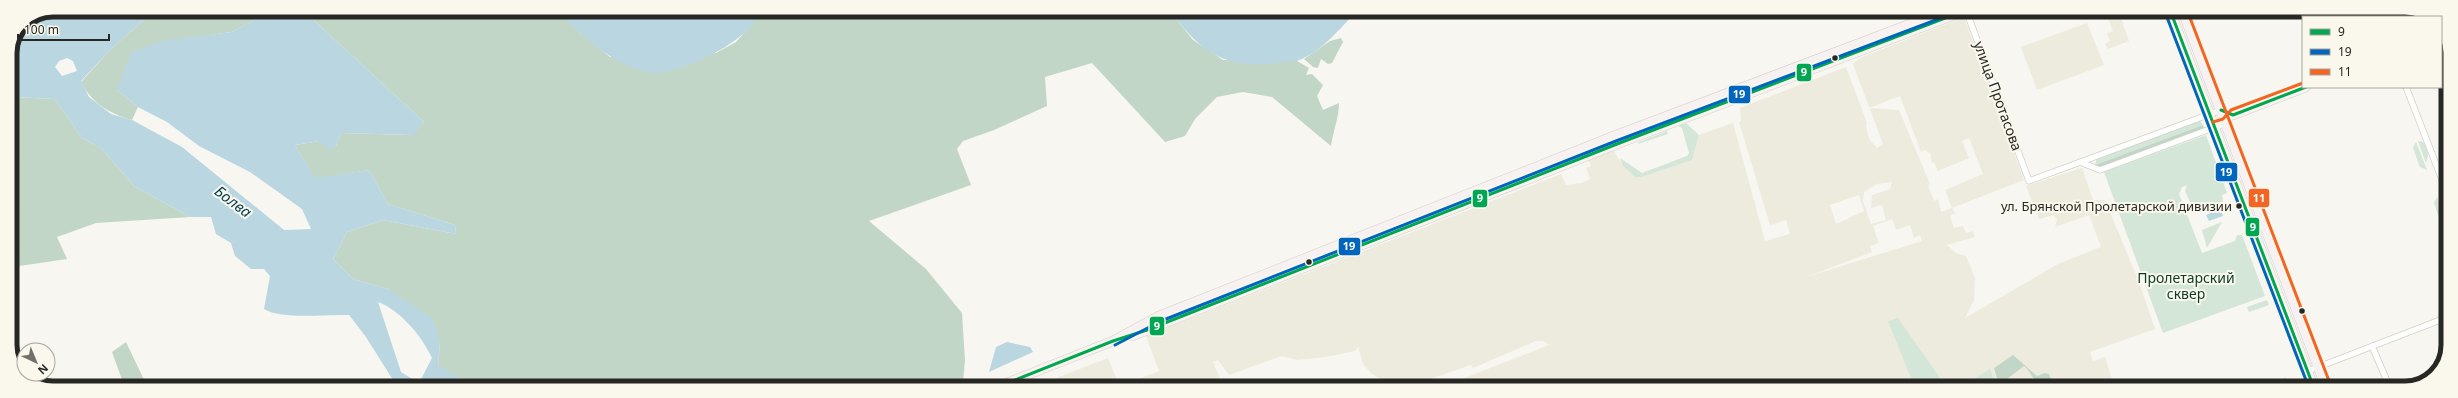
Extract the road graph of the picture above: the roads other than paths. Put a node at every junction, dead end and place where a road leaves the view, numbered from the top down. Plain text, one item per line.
1 (1929, 17) edge
2 (1948, 17) edge
3 (1969, 17) edge
4 (2173, 17) edge
5 (2185, 17) edge
6 (2303, 88) edge
7 (2406, 88) edge
8 (2221, 110) junction
9 (2210, 114) junction
10 (2233, 115) junction
11 (2226, 123) junction
12 (2215, 127) junction
13 (2080, 162) junction
14 (2439, 171) joint
15 (2441, 176) edge
16 (2441, 320) edge
17 (1113, 341) junction
18 (2372, 346) junction
19 (2318, 367) junction
20 (2308, 371) junction
21 (1012, 381) edge
22 (2312, 381) edge
23 (2323, 381) edge
24 (2387, 381) edge

1 - 17 main road
2 - 17 main road
3 - 13 street, улица Протасова
4 - 9 main road
5 - 8 main road
6 - 10 main road
7 - 14 street
8 - 9 street
8 - 10 street
8 - 11 main road
9 - 12 main road
9 - 13 street
10 - 11 street
11 - 12 street
11 - 19 main road
12 - 13 street
12 - 20 main road
14 - 15 street
16 - 18 street
17 - 21 main road
18 - 19 street
18 - 24 street
19 - 20 street
19 - 23 main road
20 - 22 main road

